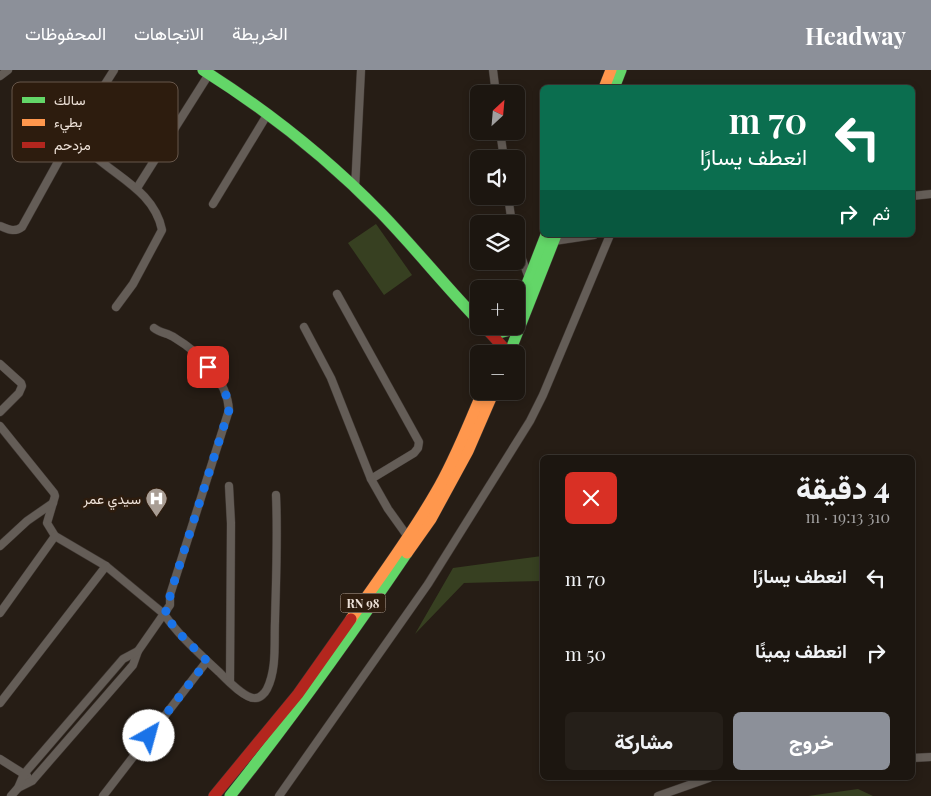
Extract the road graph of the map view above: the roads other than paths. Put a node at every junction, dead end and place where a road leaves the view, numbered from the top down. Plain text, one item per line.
1 (8, 70) edge
2 (114, 70) edge
3 (361, 70) edge
4 (493, 70) edge
5 (611, 70) edge
6 (621, 70) edge
7 (206, 72) edge
8 (0, 76) edge
9 (106, 82) edge
10 (495, 85) edge
11 (605, 85) edge
12 (615, 85) edge
13 (267, 115) junction
14 (178, 119) edge
15 (58, 162) edge
16 (101, 162) edge
17 (152, 162) edge
18 (137, 188) junction
19 (355, 189) junction
20 (931, 194) edge
21 (915, 196) edge
22 (213, 204) dead end
23 (0, 226) edge
24 (552, 237) edge
25 (609, 237) edge
26 (525, 267) edge
27 (529, 278) junction
28 (525, 288) edge
29 (337, 294) dead end
30 (116, 307) dead end
31 (470, 311) edge
32 (304, 327) dead end
33 (154, 328) dead end
34 (491, 335) edge
35 (498, 345) edge
36 (507, 345) edge
37 (0, 364) edge
38 (480, 400) edge
39 (490, 400) edge
40 (0, 412) edge
41 (0, 426) edge
42 (371, 479) junction
43 (229, 486) dead end
44 (276, 495) dead end
45 (53, 503) junction
46 (55, 536) junction
47 (408, 537) junction
48 (0, 546) edge
49 (106, 566) junction
50 (0, 613) edge
51 (164, 614) junction
52 (138, 651) junction
53 (207, 661) junction
54 (230, 682) junction
55 (0, 704) edge
56 (931, 757) edge
57 (915, 758) edge
58 (0, 759) edge
59 (24, 774) junction
60 (703, 780) edge
61 (32, 781) junction
62 (18, 788) junction
63 (11, 796) edge
64 (103, 796) edge
65 (214, 796) edge
66 (230, 796) edge
67 (279, 796) edge
68 (658, 796) edge

1 - 8 street
2 - 9 street
3 - 19 street
4 - 10 street
5 - 11 main road
6 - 12 main road
7 - 13 main road
7 - 14 street
13 - 19 main road
13 - 22 street
15 - 23 street
16 - 18 street
17 - 18 street
18 - 30 street
19 - 31 main road
20 - 21 street
24 - 27 main road
24 - 36 main road
25 - 67 street
26 - 27 street
27 - 28 main road
29 - 42 street
32 - 42 street
33 - 51 street
34 - 35 main road
37 - 40 street
38 - 47 main road, RN 98
39 - 66 main road, RN 98
41 - 45 street
42 - 47 street
43 - 54 street
44 - 54 street
45 - 46 street
45 - 48 street
46 - 49 street
46 - 50 street
47 - 65 main road, RN 98
49 - 51 street
49 - 55 street
51 - 52 street
51 - 53 street
52 - 59 street
52 - 61 street
53 - 54 street
53 - 64 street
56 - 57 street
58 - 59 street
59 - 61 street
59 - 62 street
60 - 68 street
61 - 62 street
62 - 63 street

